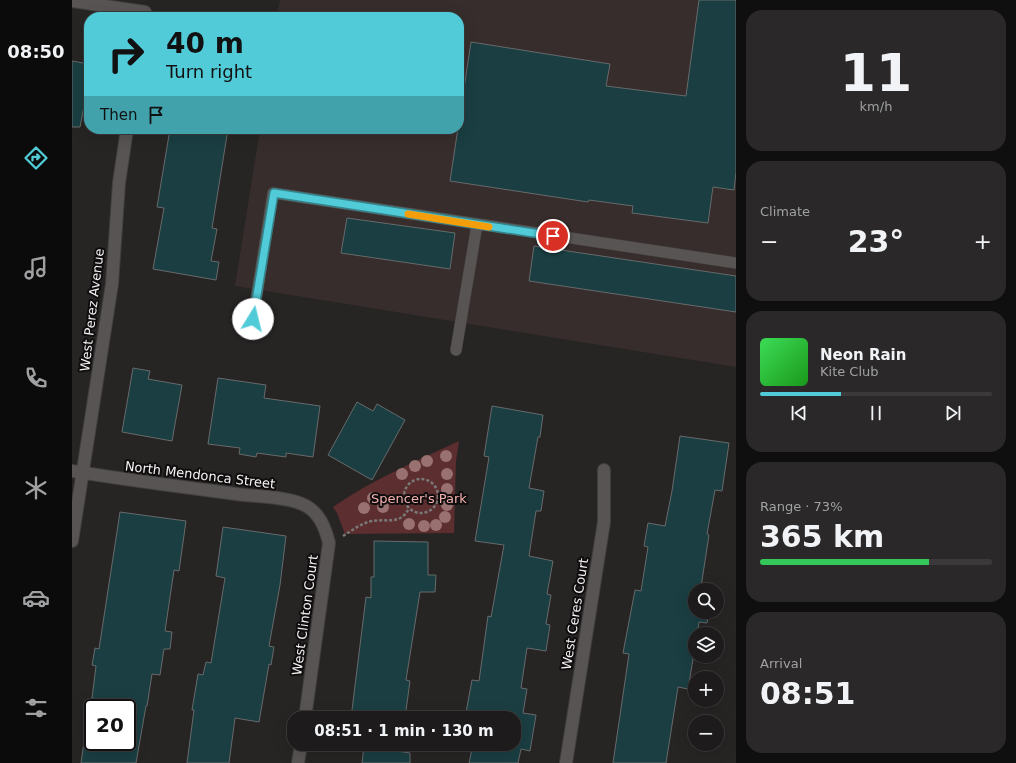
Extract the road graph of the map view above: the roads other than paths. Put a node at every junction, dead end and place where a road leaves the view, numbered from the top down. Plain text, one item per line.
1 (147, 0) edge
2 (72, 1) edge
3 (129, 12) edge
4 (145, 12) edge
5 (126, 134) edge
6 (477, 225) junction
7 (736, 263) edge
8 (253, 319) dead end
9 (456, 350) dead end
10 (604, 470) dead end
11 (77, 472) edge
12 (320, 518) joint
13 (72, 541) edge
14 (306, 711) edge
15 (300, 751) edge
16 (298, 763) edge
17 (566, 763) edge

1 - 4 street
2 - 3 street
5 - 11 street, West Perez Avenue
6 - 7 lane
6 - 8 lane
6 - 9 lane
10 - 17 street, West Ceres Court
11 - 12 street, North Mendonca Street
11 - 13 street, West Perez Avenue
12 - 14 street, West Clinton Court
15 - 16 street

